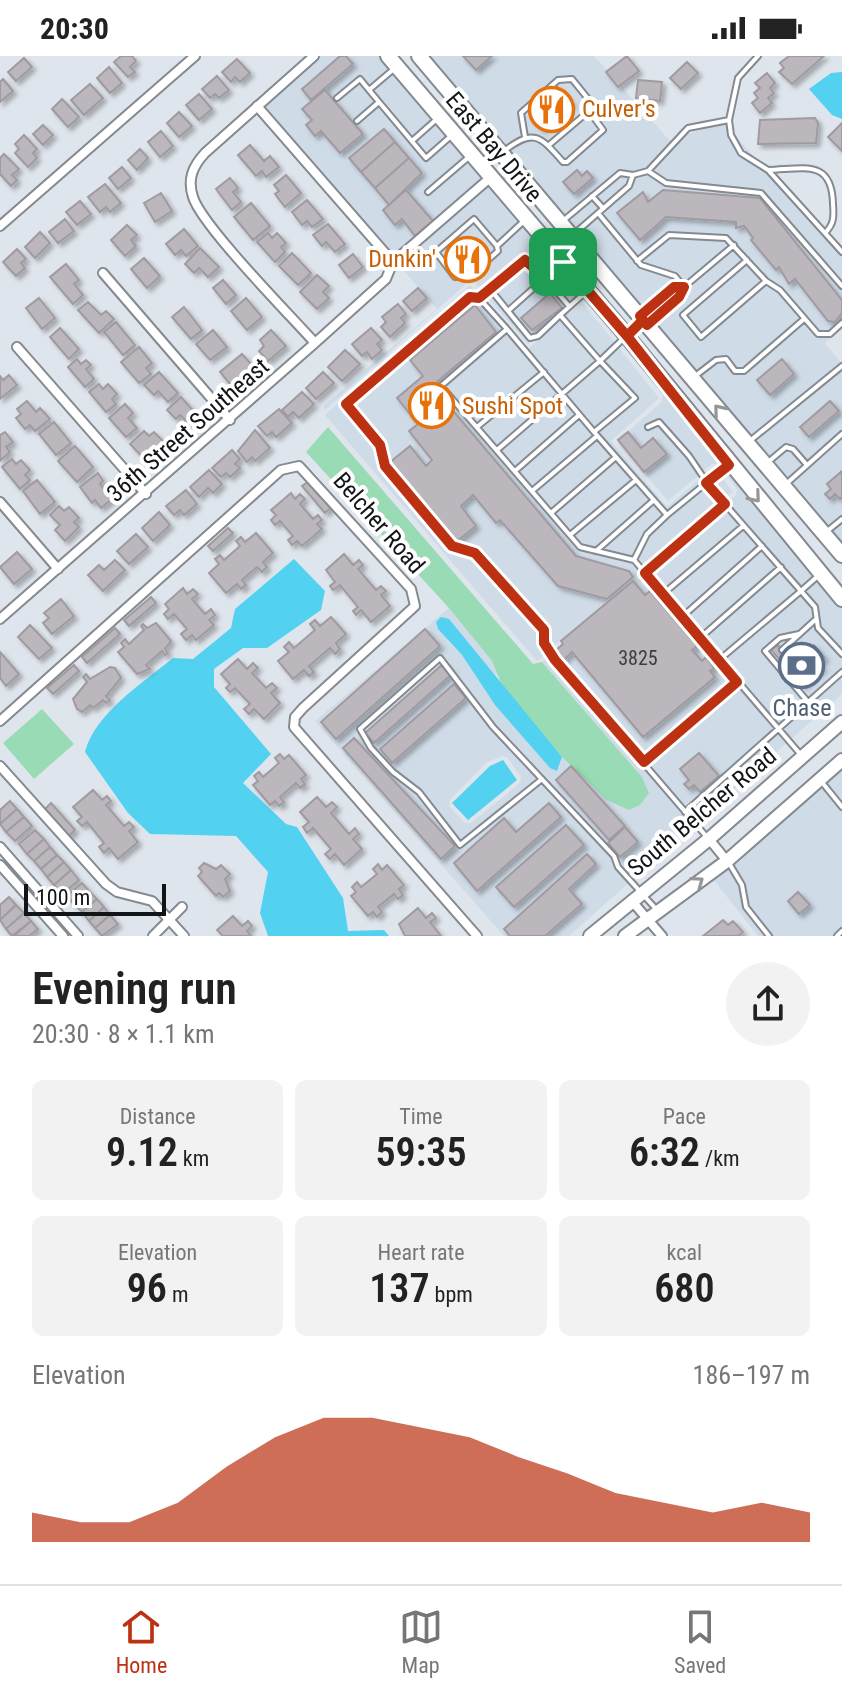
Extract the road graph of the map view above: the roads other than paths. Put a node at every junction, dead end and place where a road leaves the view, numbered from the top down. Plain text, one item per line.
1 (195, 56) edge
2 (314, 56) edge
3 (419, 56) edge
4 (758, 56) edge
5 (392, 62) edge
6 (369, 90) junction
7 (337, 98) dead end
8 (379, 102) junction
9 (257, 106) junction
10 (589, 111) junction
11 (440, 117) junction
12 (729, 120) junction
13 (357, 121) dead end
14 (456, 136) junction
15 (525, 138) junction
16 (412, 141) junction
17 (549, 145) junction
18 (502, 153) junction
19 (472, 155) junction
20 (768, 170) junction
21 (648, 171) junction
22 (633, 175) junction
23 (491, 177) junction
24 (428, 192) dead end
25 (592, 196) junction
26 (603, 208) junction
27 (598, 213) junction
28 (527, 219) junction
29 (561, 222) junction
30 (0, 226) edge
31 (825, 233) junction
32 (572, 236) junction
33 (734, 245) junction
34 (497, 246) junction
35 (842, 252) edge
36 (747, 260) junction
37 (637, 261) junction
38 (393, 262) junction
39 (563, 262) junction
40 (103, 273) dead end
41 (545, 278) junction
42 (766, 281) junction
43 (842, 286) edge
44 (684, 287) junction
45 (490, 289) junction
46 (588, 290) junction
47 (479, 298) junction
48 (569, 306) junction
49 (508, 311) junction
50 (560, 315) junction
51 (804, 319) junction
52 (643, 320) junction
53 (842, 323) edge
54 (507, 329) junction
55 (627, 336) junction
56 (315, 343) junction
57 (17, 347) dead end
58 (600, 361) junction
59 (842, 366) edge
60 (544, 372) junction
61 (692, 378) junction
62 (562, 393) junction
63 (579, 415) junction
64 (230, 420) junction
65 (477, 427) junction
66 (648, 427) dead end
67 (596, 434) junction
68 (842, 434) edge
69 (747, 443) junction
70 (497, 450) junction
71 (616, 457) junction
72 (729, 465) junction
73 (766, 465) junction
74 (807, 465) junction
75 (515, 471) junction
76 (637, 480) junction
77 (706, 483) junction
78 (784, 486) junction
79 (532, 491) junction
80 (146, 494) junction
81 (654, 500) junction
82 (0, 502) edge
83 (725, 504) junction
84 (551, 513) junction
85 (667, 515) junction
86 (842, 519) edge
87 (744, 525) junction
88 (824, 534) junction
89 (570, 535) junction
90 (762, 546) junction
91 (596, 551) junction
92 (842, 555) edge
93 (634, 560) junction
94 (781, 567) junction
95 (58, 569) junction
96 (645, 573) junction
97 (821, 574) junction
98 (801, 591) junction
99 (663, 594) junction
100 (842, 599) edge
101 (682, 617) junction
102 (0, 619) edge
103 (815, 620) junction
104 (799, 634) junction
105 (700, 638) junction
106 (782, 650) dead end
107 (842, 654) edge
108 (719, 660) junction
109 (842, 672) edge
110 (737, 682) junction
111 (808, 702) junction
112 (0, 721) edge
113 (842, 722) edge
114 (778, 729) junction
115 (802, 757) junction
116 (644, 762) junction
117 (840, 765) edge
118 (0, 766) edge
119 (542, 779) junction
120 (819, 780) junction
121 (842, 807) edge
122 (685, 812) junction
123 (709, 839) junction
124 (0, 847) edge
125 (727, 861) junction
126 (0, 865) edge
127 (636, 896) junction
128 (182, 907) dead end
129 (652, 915) junction
130 (169, 920) junction
131 (842, 931) edge
132 (63, 936) edge
133 (78, 936) edge
134 (153, 936) edge
135 (184, 936) edge
136 (477, 936) edge
137 (590, 936) edge
138 (625, 936) edge
139 (662, 936) edge
140 (769, 936) edge
141 (837, 936) edge

1 - 30 street
2 - 9 street
3 - 18 main road, East Bay Drive
4 - 12 lane
5 - 6 lane
5 - 11 main road, East Bay Drive
6 - 7 lane
6 - 8 lane
8 - 13 lane
8 - 16 lane
9 - 38 street
9 - 56 street
10 - 15 lane
10 - 17 lane
10 - 17 lane
11 - 14 main road, East Bay Drive
11 - 16 lane
12 - 20 lane
12 - 21 lane
14 - 16 lane
14 - 18 main road
14 - 19 main road, East Bay Drive
15 - 17 lane
15 - 18 lane
18 - 29 main road, East Bay Drive
19 - 23 main road, East Bay Drive
19 - 24 lane
20 - 31 lane
20 - 31 lane
21 - 22 lane
21 - 43 lane
22 - 25 lane
22 - 26 lane
23 - 28 main road, East Bay Drive
23 - 38 street, 36th Street Southeast
25 - 26 lane
25 - 29 lane
26 - 27 lane
27 - 32 lane
27 - 37 lane
28 - 34 lane
28 - 39 main road, East Bay Drive
29 - 32 main road, East Bay Drive
31 - 35 lane
32 - 52 main road, East Bay Drive
33 - 36 lane
33 - 37 lane
33 - 44 lane
34 - 34 lane
36 - 42 lane
36 - 42 lane
37 - 44 lane
38 - 56 street, 36th Street Southeast
39 - 41 lane
39 - 46 main road, East Bay Drive
40 - 64 street
41 - 45 lane
41 - 48 lane
41 - 49 lane
42 - 51 lane
44 - 52 lane
44 - 52 lane
45 - 47 lane
45 - 49 lane
46 - 48 lane
46 - 55 main road, East Bay Drive
47 - 54 lane
47 - 116 lane
48 - 50 lane
49 - 50 lane
50 - 58 lane
51 - 53 lane
51 - 61 lane
52 - 55 lane
52 - 61 main road, East Bay Drive
54 - 60 lane
54 - 65 lane
55 - 58 lane
55 - 72 main road, East Bay Drive
56 - 64 street, 36th Street Southeast
57 - 80 street
58 - 62 lane
58 - 67 lane
59 - 69 lane
60 - 62 lane
60 - 65 lane
69 -> 61 main road, East Bay Drive
62 - 63 lane
62 - 70 lane
63 - 67 lane
63 - 75 lane
64 - 80 street, 36th Street Southeast
65 - 70 lane
66 - 77 lane
67 - 71 lane
67 - 79 lane
68 - 74 lane
69 - 73 main road, East Bay Drive
70 - 75 lane
71 - 76 lane
71 - 84 lane
72 - 77 lane
72 -> 97 main road, East Bay Drive
73 - 74 lane
73 - 78 main road, East Bay Drive
74 - 78 lane
75 - 79 lane
76 - 81 lane
76 - 89 lane
77 - 83 lane
77 - 85 lane
78 - 88 main road, East Bay Drive
79 - 84 lane
80 - 95 street, 36th Street Southeast
81 - 85 lane
81 - 91 lane
82 - 95 street
83 - 87 lane
83 - 96 lane
84 - 89 lane
85 - 93 lane
86 - 88 lane
87 - 90 lane
87 - 99 lane
88 - 92 main road, East Bay Drive
89 - 91 lane
90 - 94 lane
90 - 101 lane
91 - 93 lane
93 - 96 lane
94 - 98 lane
94 - 105 lane
95 - 102 street, 36th Street Southeast
96 - 99 lane
97 - 98 lane
97 - 100 main road, East Bay Drive
98 - 103 lane
98 - 108 lane
99 - 101 lane
101 - 105 lane
103 - 104 lane
103 - 107 lane
104 - 106 lane
104 - 111 lane
105 - 108 lane
108 - 110 lane
109 - 111 lane
110 - 114 lane
110 - 116 lane
111 - 114 lane
112 - 136 street, Belcher Road
113 - 115 main road, South Belcher Road
114 - 115 lane
114 - 122 lane
115 - 123 main road, South Belcher Road
116 - 122 lane
117 - 120 main road, South Belcher Road
118 - 130 street
119 - 119 lane
119 - 127 lane
120 - 121 lane
120 - 125 main road, South Belcher Road
122 - 123 lane
123 - 125 street
123 - 127 main road, South Belcher Road
124 - 133 street
129 -> 125 main road, South Belcher Road
125 - 140 lane
126 - 132 street
127 - 129 street
127 - 137 main road, South Belcher Road
128 - 130 street
129 - 138 main road, South Belcher Road
129 - 139 street
130 - 134 street
130 - 135 street
131 - 141 lane

